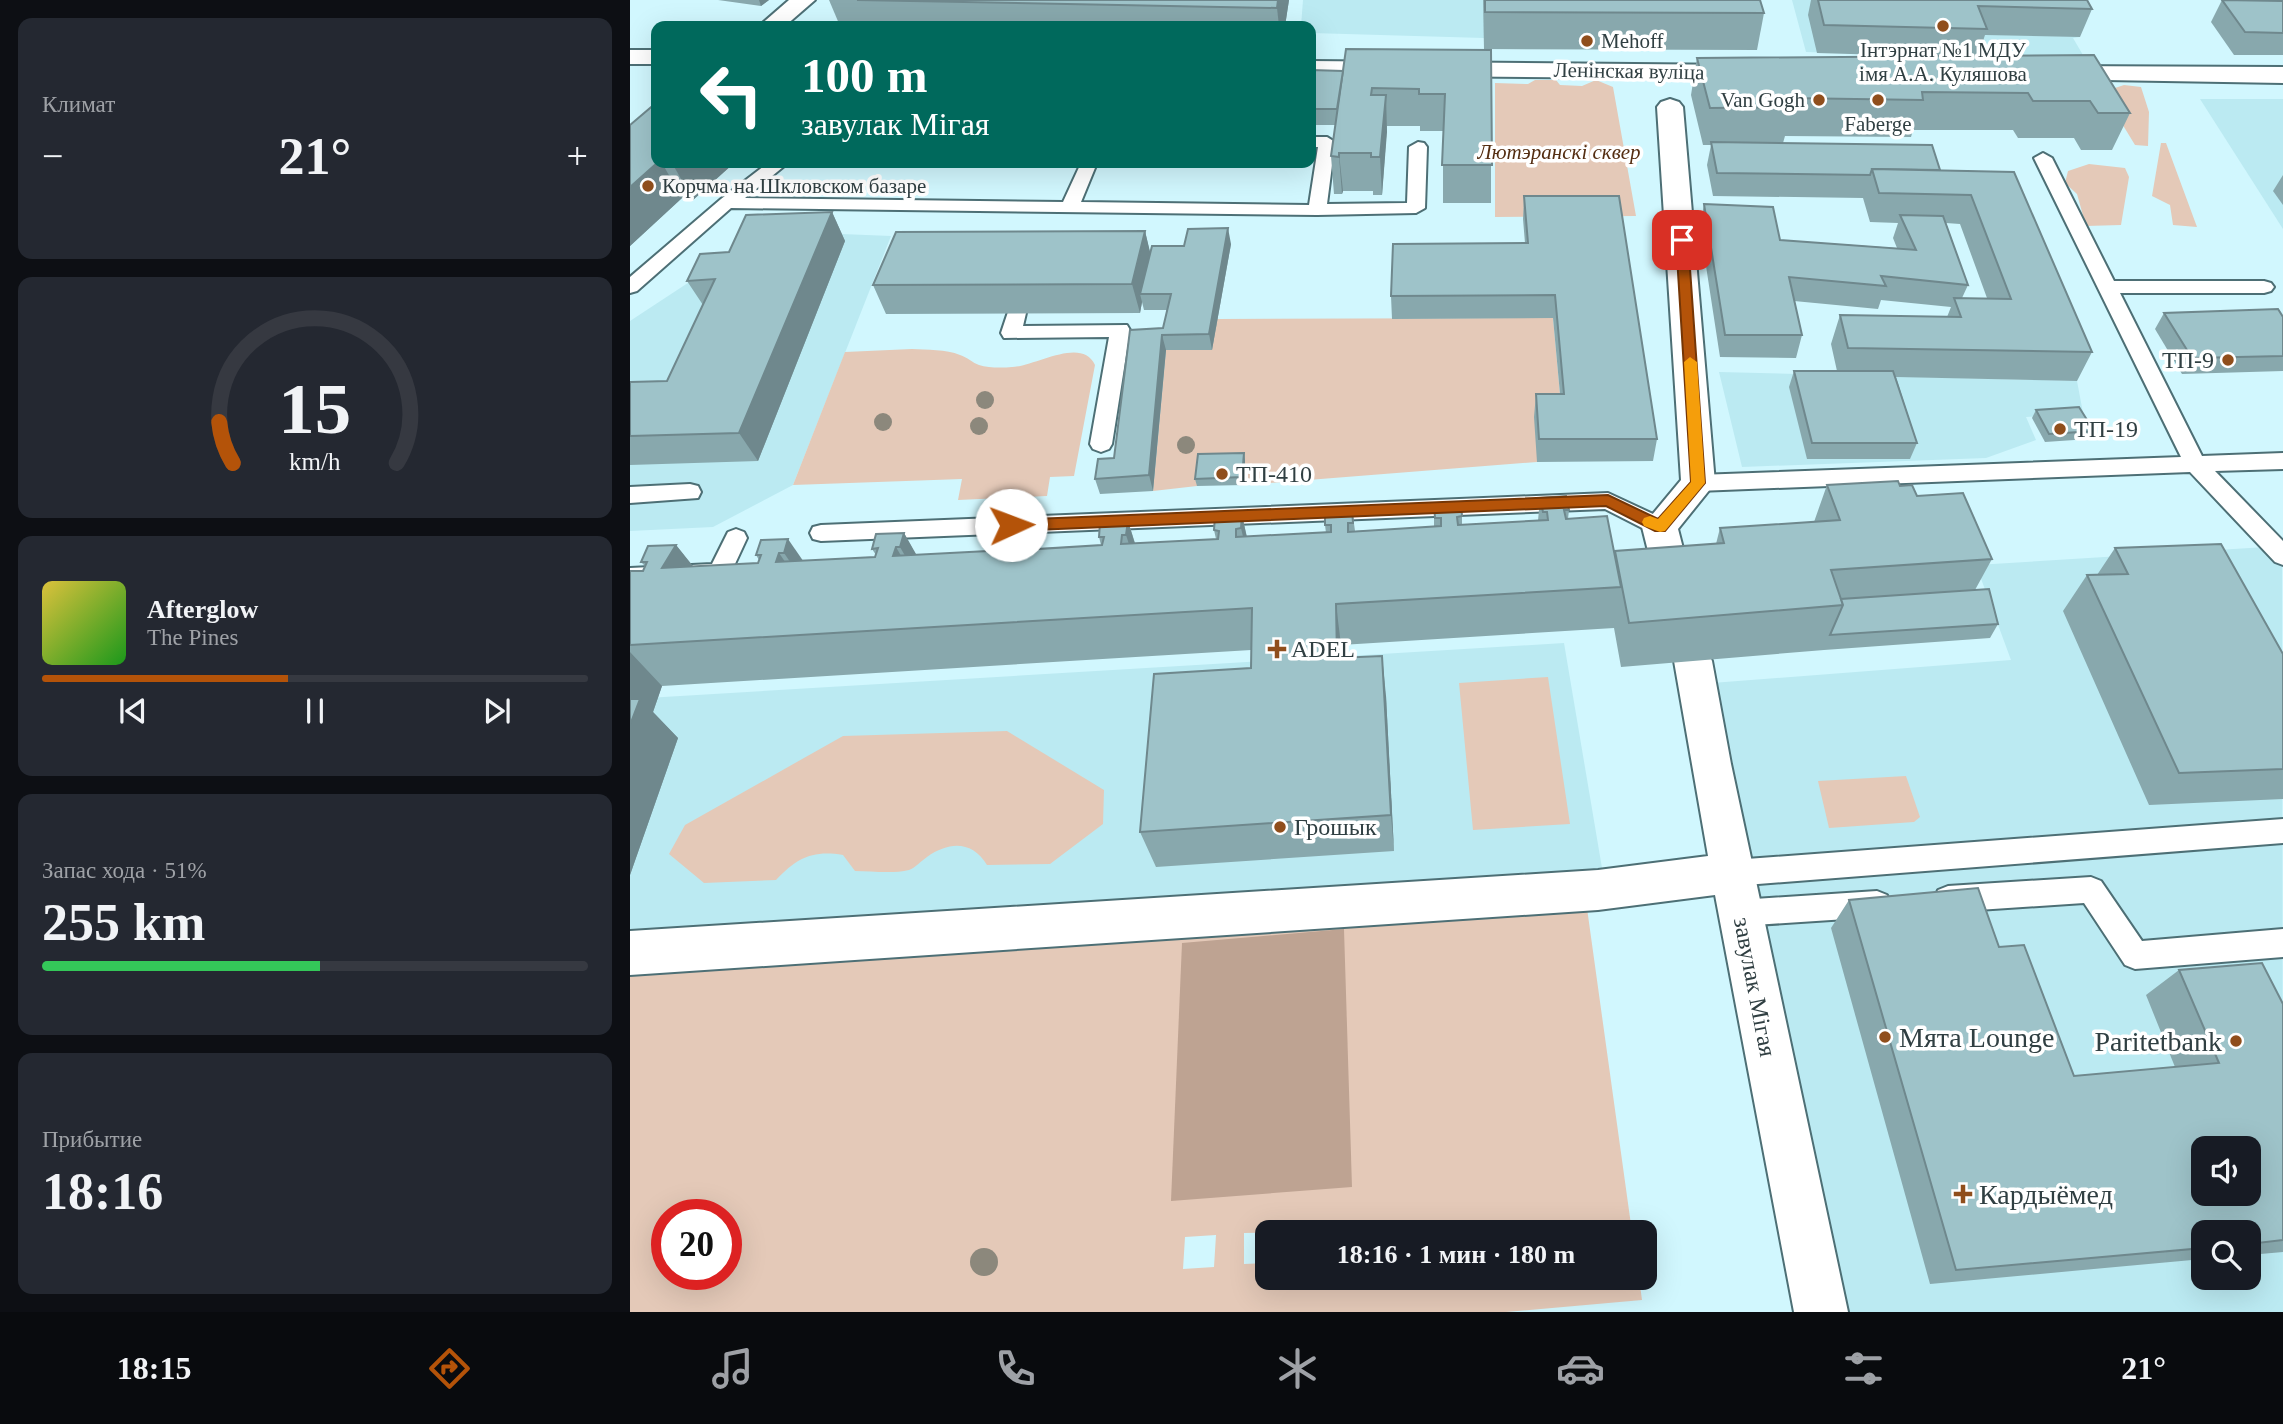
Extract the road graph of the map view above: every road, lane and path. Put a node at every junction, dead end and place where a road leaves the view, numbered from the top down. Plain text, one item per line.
1 (803, 0) edge
2 (777, 21) edge
3 (630, 57) edge
4 (651, 57) edge
5 (1316, 68) edge
6 (1770, 72) edge
7 (2027, 74) edge
8 (2283, 75) edge
9 (1670, 107) dead end
10 (1316, 142) edge
11 (1418, 147) edge
12 (2043, 158) dead end
13 (772, 168) edge
14 (1087, 168) edge
15 (727, 203) junction
16 (1047, 207) junction
17 (1070, 207) junction
18 (1317, 210) junction
19 (1042, 230) edge
20 (630, 287) edge
21 (2107, 287) junction
22 (2264, 287) dead end
23 (1016, 313) edge
24 (1101, 444) dead end
25 (2283, 461) edge
26 (2195, 464) junction
27 (1698, 483) junction
28 (690, 492) dead end
29 (630, 495) edge
30 (1660, 527) junction
31 (821, 533) dead end
32 (736, 538) dead end
33 (2283, 556) edge
34 (630, 578) edge
35 (1676, 591) edge
36 (1693, 661) edge
37 (2283, 831) edge
38 (1737, 893) junction
39 (2283, 943) edge
40 (630, 953) edge
41 (1821, 1312) edge

1 - 2 street
3 - 4 street
5 - 6 street, Ленінская вуліца
7 - 8 street
9 - 27 street
10 - 18 lane
11 - 18 lane
12 - 21 lane
13 - 15 lane
14 - 17 lane
15 - 16 lane
15 - 20 lane
16 - 17 lane
16 - 19 lane
17 - 18 lane
21 - 22 lane
21 - 26 lane
23 - 24 lane
25 - 26 lane
26 - 27 lane
26 - 33 lane
27 - 30 street
28 - 29 lane
30 - 31 lane
30 - 35 street
32 - 34 lane
36 - 38 street, завулак Мігая
37 - 38 lane
38 - 39 lane
38 - 40 street
38 - 41 street, завулак Мігая

